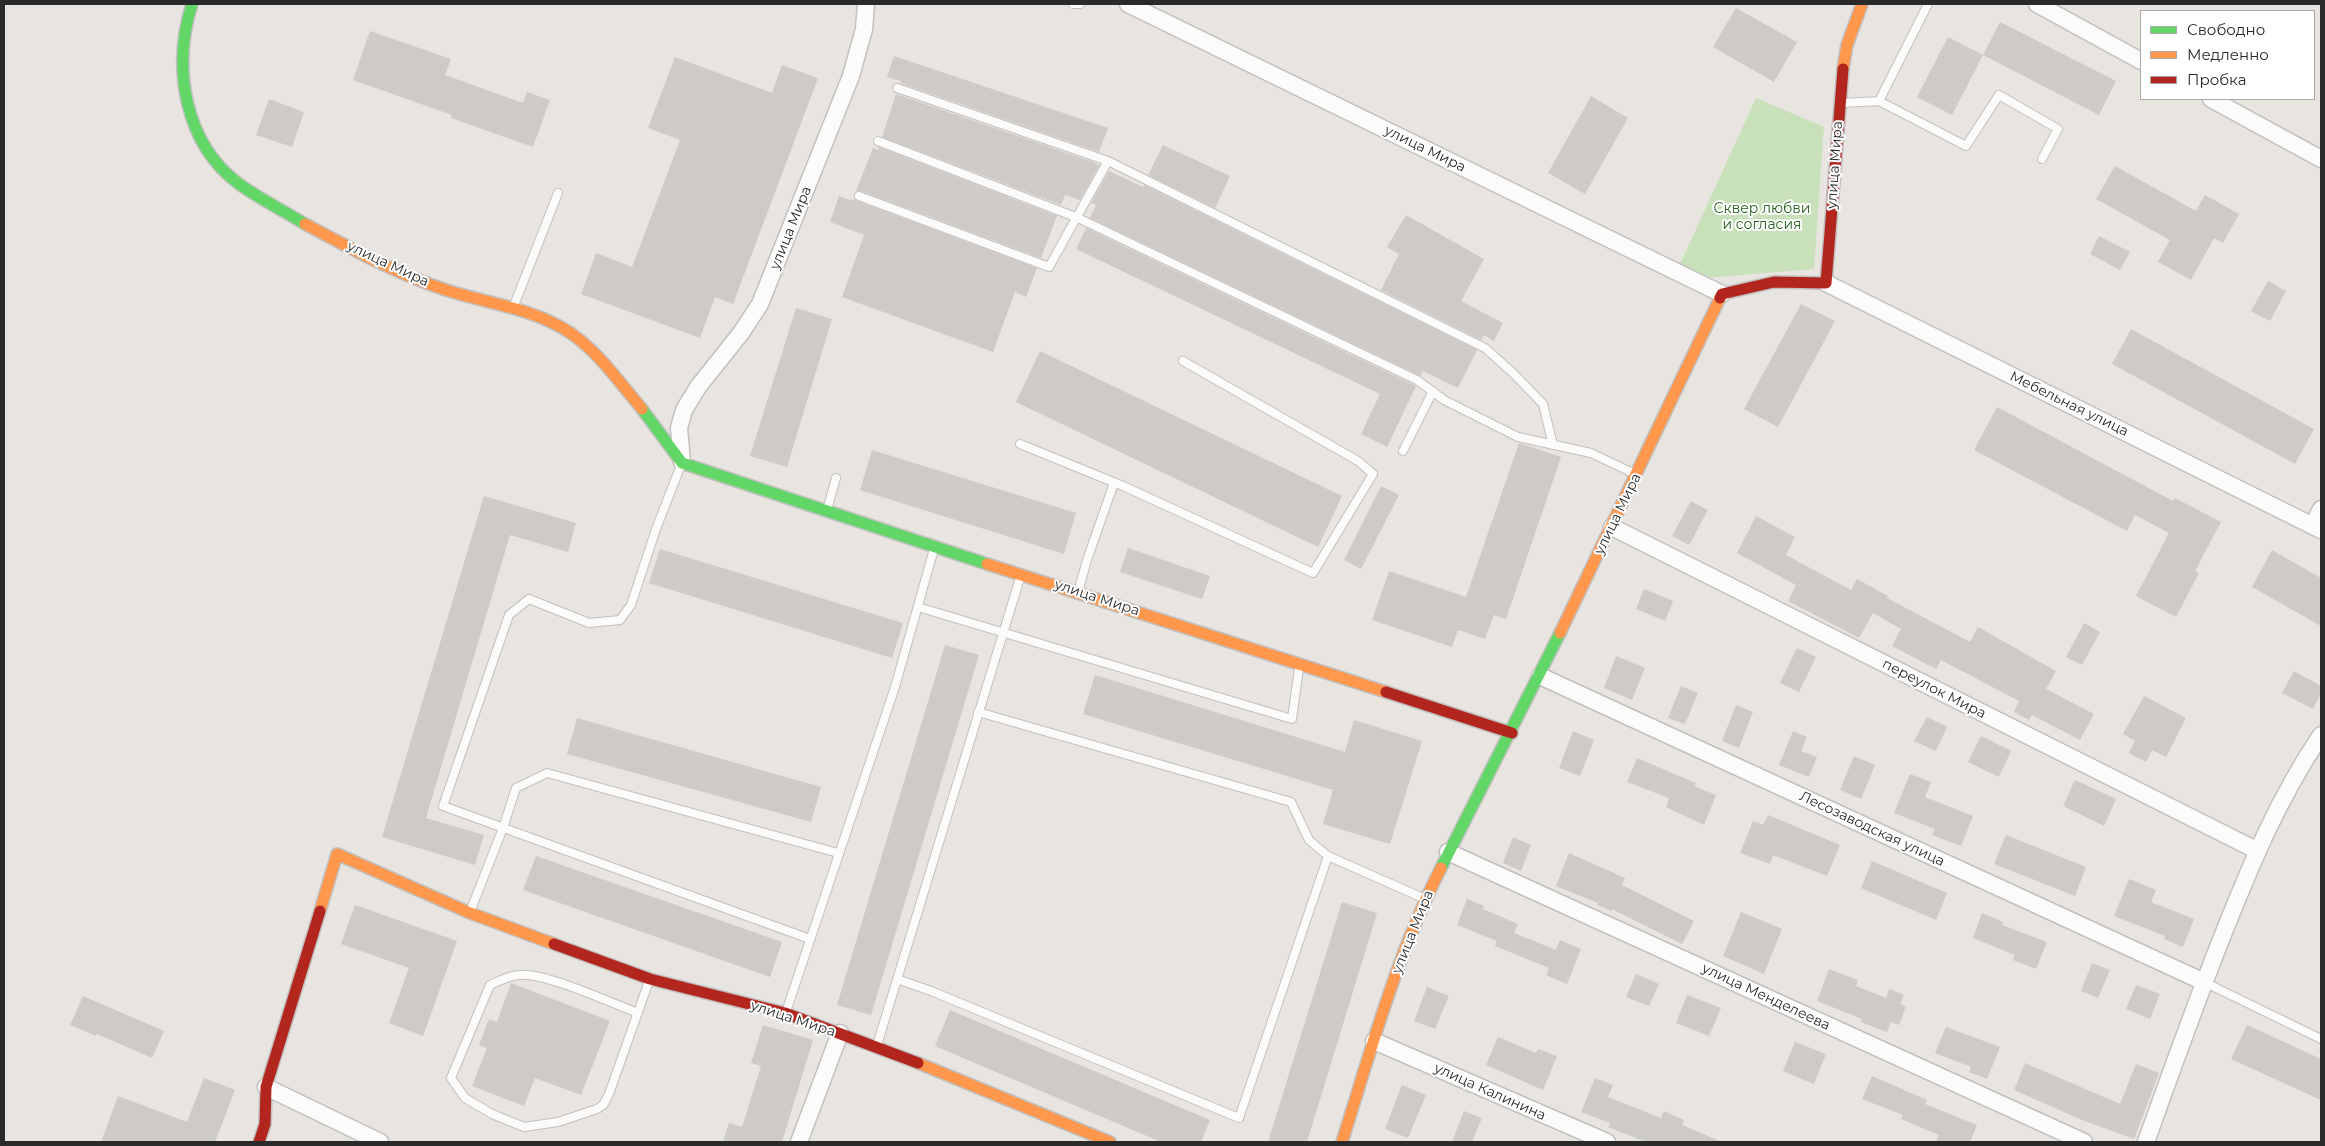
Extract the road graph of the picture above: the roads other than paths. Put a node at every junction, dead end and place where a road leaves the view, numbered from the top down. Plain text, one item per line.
1 (192, 4) edge
2 (866, 4) edge
3 (1073, 4) edge
4 (1080, 4) edge
5 (1128, 4) edge
6 (1862, 4) edge
7 (1928, 4) edge
8 (2037, 4) edge
9 (2140, 60) edge
10 (897, 88) dead end
11 (2213, 100) edge
12 (1879, 102) junction
13 (1840, 103) junction
14 (878, 141) dead end
15 (2042, 159) dead end
16 (2321, 159) edge
17 (1108, 162) junction
18 (558, 193) dead end
19 (859, 196) dead end
20 (1078, 218) junction
21 (1826, 284) junction
22 (1722, 294) junction
23 (512, 310) junction
24 (1183, 361) dead end
25 (1433, 392) junction
26 (1020, 444) dead end
27 (1553, 445) junction
28 (1403, 451) dead end
29 (682, 463) junction
30 (1637, 475) junction
31 (836, 478) dead end
32 (1114, 483) junction
33 (2321, 509) edge
34 (826, 512) junction
35 (1612, 527) junction
36 (2317, 527) edge
37 (935, 546) junction
38 (1022, 574) junction
39 (1078, 592) junction
40 (918, 607) junction
41 (1003, 632) junction
42 (1300, 664) junction
43 (1540, 676) junction
44 (978, 712) junction
45 (1512, 733) junction
46 (2321, 735) edge
47 (503, 828) junction
48 (2256, 850) junction
49 (1448, 852) junction
50 (838, 854) junction
51 (1328, 856) junction
52 (1425, 899) junction
53 (470, 914) junction
54 (810, 939) junction
55 (650, 979) junction
56 (897, 979) junction
57 (2204, 982) junction
58 (638, 1013) junction
59 (785, 1013) junction
60 (840, 1033) junction
61 (2321, 1039) edge
62 (1374, 1041) junction
63 (877, 1046) junction
64 (266, 1087) junction
65 (260, 1142) edge
66 (380, 1142) edge
67 (799, 1142) edge
68 (1110, 1142) edge
69 (1342, 1142) edge
70 (1607, 1142) edge
71 (2084, 1142) edge
72 (2146, 1142) edge

1 - 23 street, улица Мира
2 - 29 street, улица Мира
3 - 4 lane
5 - 22 street, улица Мира
6 - 13 street, улица Мира
7 - 12 lane
8 - 9 street
10 - 17 lane
11 - 16 street
12 - 13 lane
12 - 15 lane
13 - 21 street, улица Мира
14 - 20 lane
17 - 20 lane
17 - 27 lane
18 - 23 lane
19 - 20 lane
20 - 25 lane
21 - 22 street
21 - 36 street, Мебельная улица
22 - 30 street, улица Мира
23 - 29 street, улица Мира
24 - 32 lane
25 - 27 lane
25 - 28 lane
26 - 32 lane
27 - 30 lane
29 - 34 street, улица Мира
29 - 47 lane
30 - 35 street, улица Мира
31 - 34 lane
32 - 39 lane
33 - 36 street, Мебельная улица
34 - 37 street, улица Мира
35 - 43 street, улица Мира
35 - 48 street, переулок Мира
37 - 38 street, улица Мира
37 - 40 lane
38 - 39 street, улица Мира
38 - 41 lane
39 - 42 street, улица Мира
40 - 41 lane
40 - 50 lane
41 - 42 lane
41 - 44 lane
42 - 45 street, улица Мира
43 - 45 street, улица Мира
43 - 57 street, Лесозаводская улица
44 - 51 lane
44 - 56 lane
45 - 49 street, улица Мира
46 - 48 street
47 - 50 lane
47 - 53 lane
47 - 54 lane
48 - 57 street
49 - 52 street, улица Мира
49 - 71 street, улица Менделеева
50 - 54 lane
51 - 52 lane
51 - 56 lane
52 - 62 street, улица Мира
53 - 55 street, улица Мира
53 - 64 street, улица Мира
54 - 59 lane
55 - 58 lane
55 - 59 street, улица Мира
56 - 63 lane
57 - 61 lane
57 - 72 street
58 - 58 lane
59 - 60 street, улица Мира
60 - 63 street, улица Мира
60 - 67 street
62 - 69 street, улица Мира
62 - 70 street, улица Калинина
63 - 68 street, улица Мира
64 - 65 street
64 - 66 street

